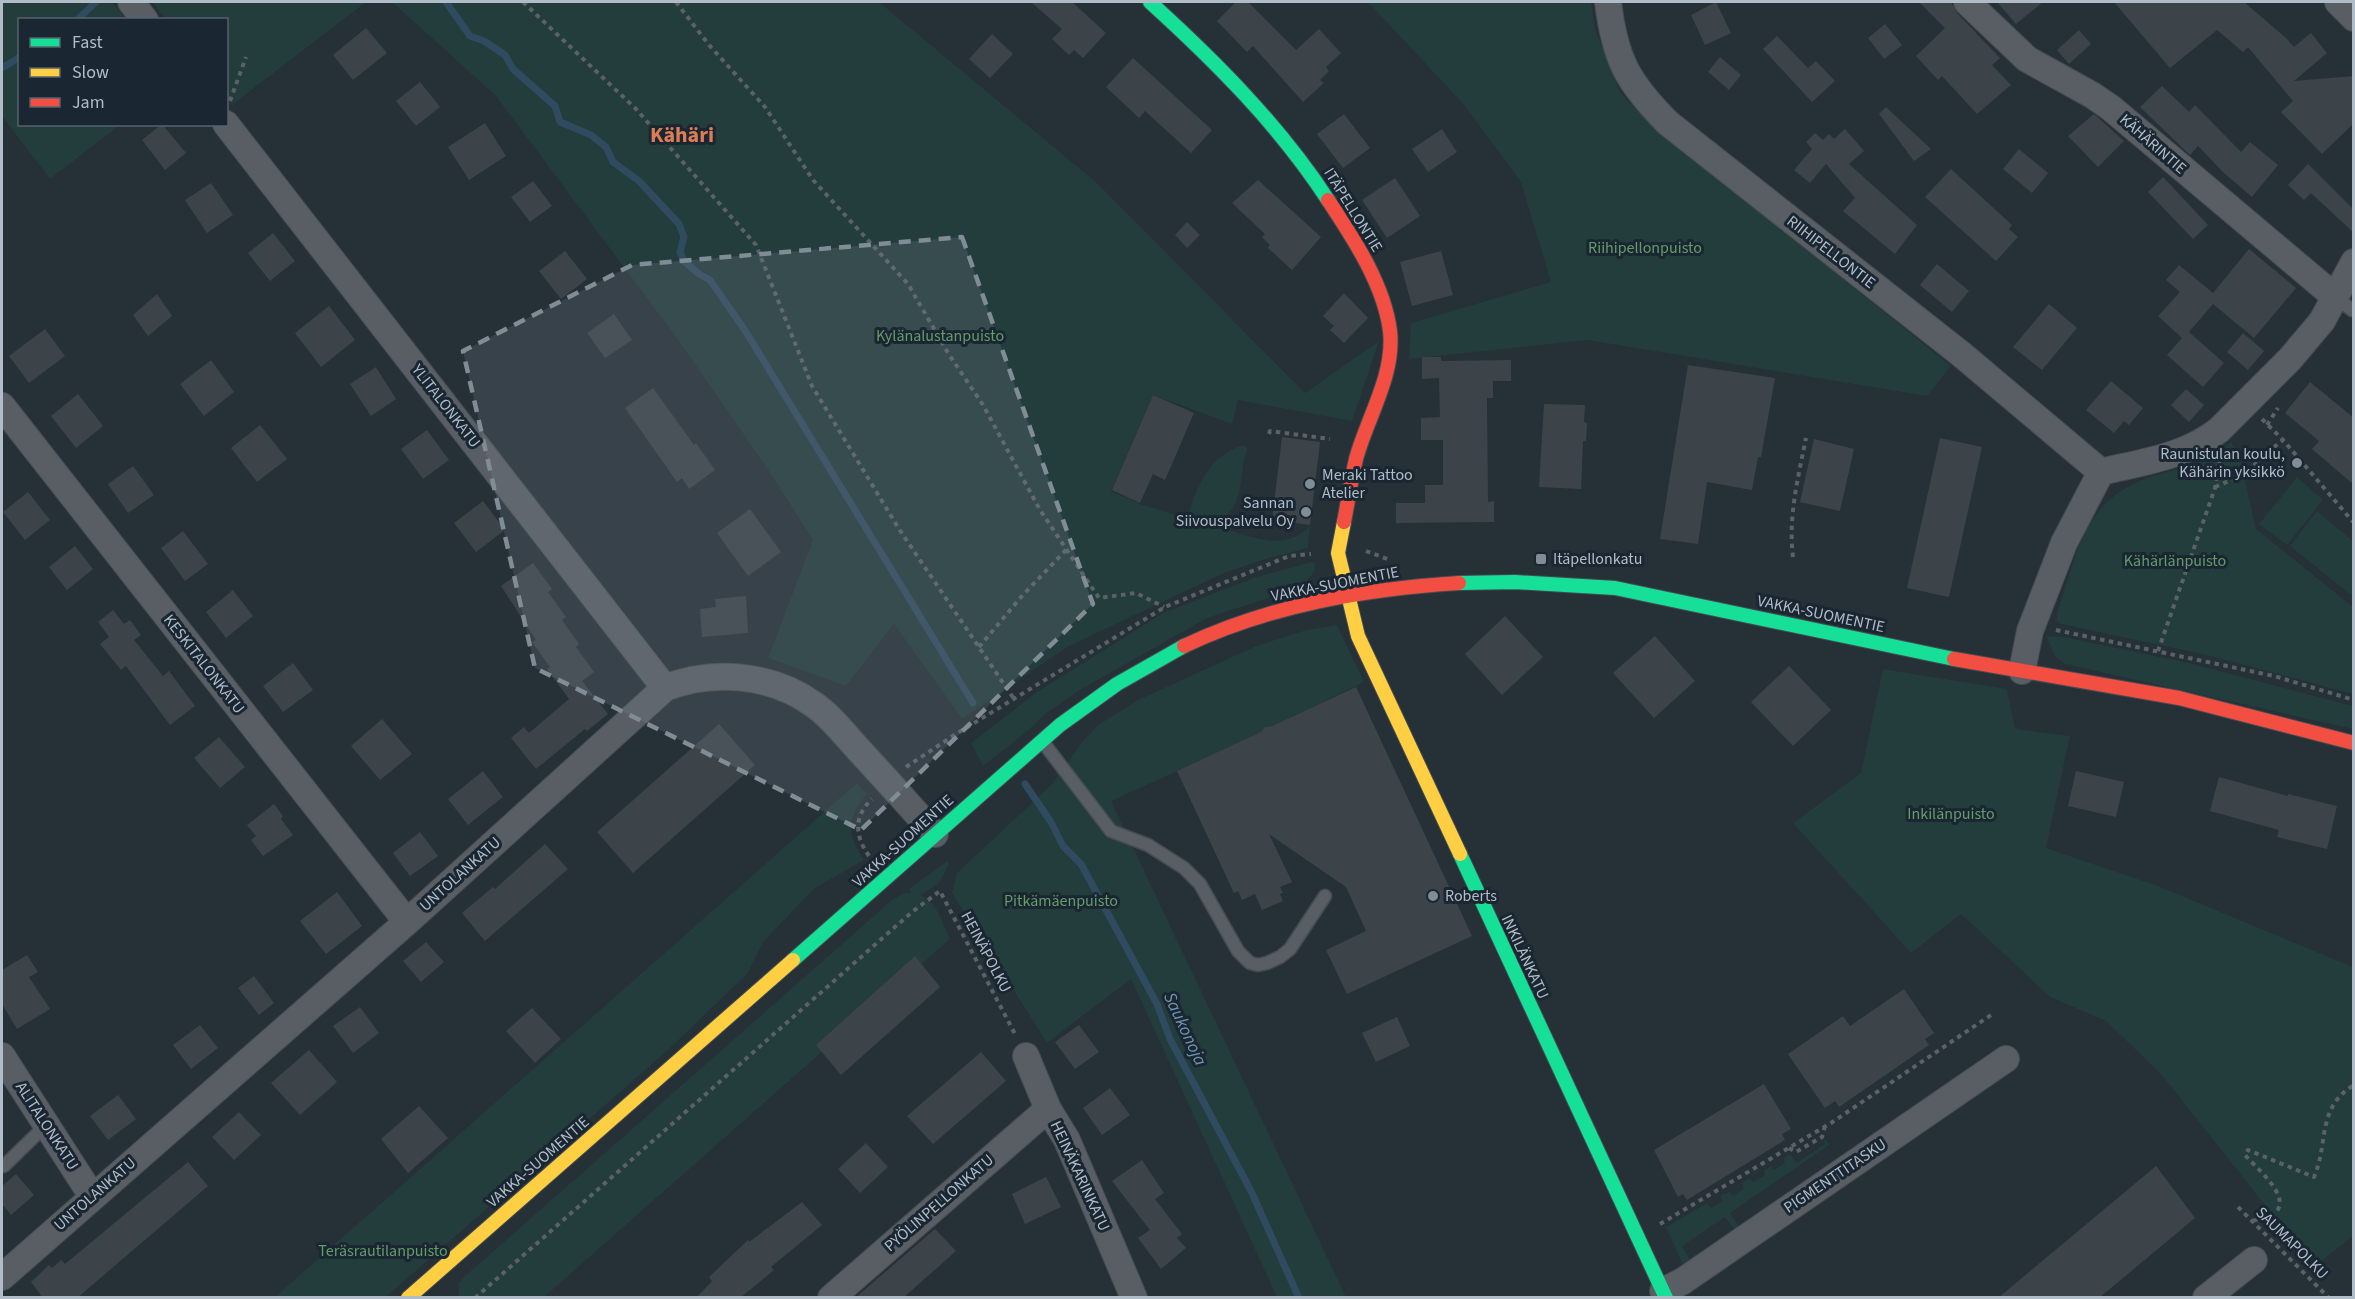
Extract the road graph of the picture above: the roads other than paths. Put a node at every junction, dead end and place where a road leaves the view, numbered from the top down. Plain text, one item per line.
1 (131, 2) edge
2 (1150, 2) edge
3 (1608, 2) edge
4 (1967, 2) edge
5 (2338, 2) edge
6 (143, 18) edge
7 (2354, 18) edge
8 (228, 114) edge
9 (2354, 262) edge
10 (2343, 303) junction
11 (2, 406) edge
12 (2101, 472) junction
13 (1347, 595) junction
14 (2022, 671) junction
15 (665, 688) junction
16 (1041, 740) junction
17 (2354, 743) edge
18 (934, 834) junction
19 (1325, 896) dead end
20 (407, 922) junction
21 (2, 1056) edge
22 (1026, 1056) road end
23 (2006, 1059) dead end
24 (1048, 1109) junction
25 (46, 1125) junction
26 (4, 1166) dead end
27 (92, 1196) junction
28 (2254, 1260) dead end
29 (2, 1277) edge
30 (423, 1284) junction
31 (1664, 1294) edge
32 (408, 1298) edge
33 (437, 1298) edge
34 (831, 1298) edge
35 (1134, 1298) edge
36 (2206, 1298) edge

1 - 6 street
2 - 13 street, ITÄPELLONTIE
3 - 12 street, RIIHIPELLONTIE
4 - 10 street, KÄHÄRINTIE
5 - 7 street
8 - 15 street, YLITALONKATU
9 - 10 street
10 - 12 street
11 - 20 street, KESKITALONKATU
12 - 14 street
13 - 14 street, VAKKA-SUOMENTIE
13 - 16 street, VAKKA-SUOMENTIE
13 - 31 street, INKILÄNKATU
14 - 17 street, VAKKA-SUOMENTIE
15 - 18 street, UNTOLANKATU
15 - 20 street, UNTOLANKATU
16 - 18 street, VAKKA-SUOMENTIE
16 - 19 lane
18 - 30 street, VAKKA-SUOMENTIE
20 - 27 street, UNTOLANKATU
21 - 25 street, ALITALONKATU
22 - 24 street, HEINÄKARINKATU
23 - 31 street, PIGMENTTITASKU
24 - 34 street, PYÖLINPELLONKATU
24 - 35 street, HEINÄKARINKATU
25 - 26 lane
25 - 27 street, ALITALONKATU
27 - 29 street, UNTOLANKATU
28 - 36 street
30 - 32 street, VAKKA-SUOMENTIE
30 - 33 street

